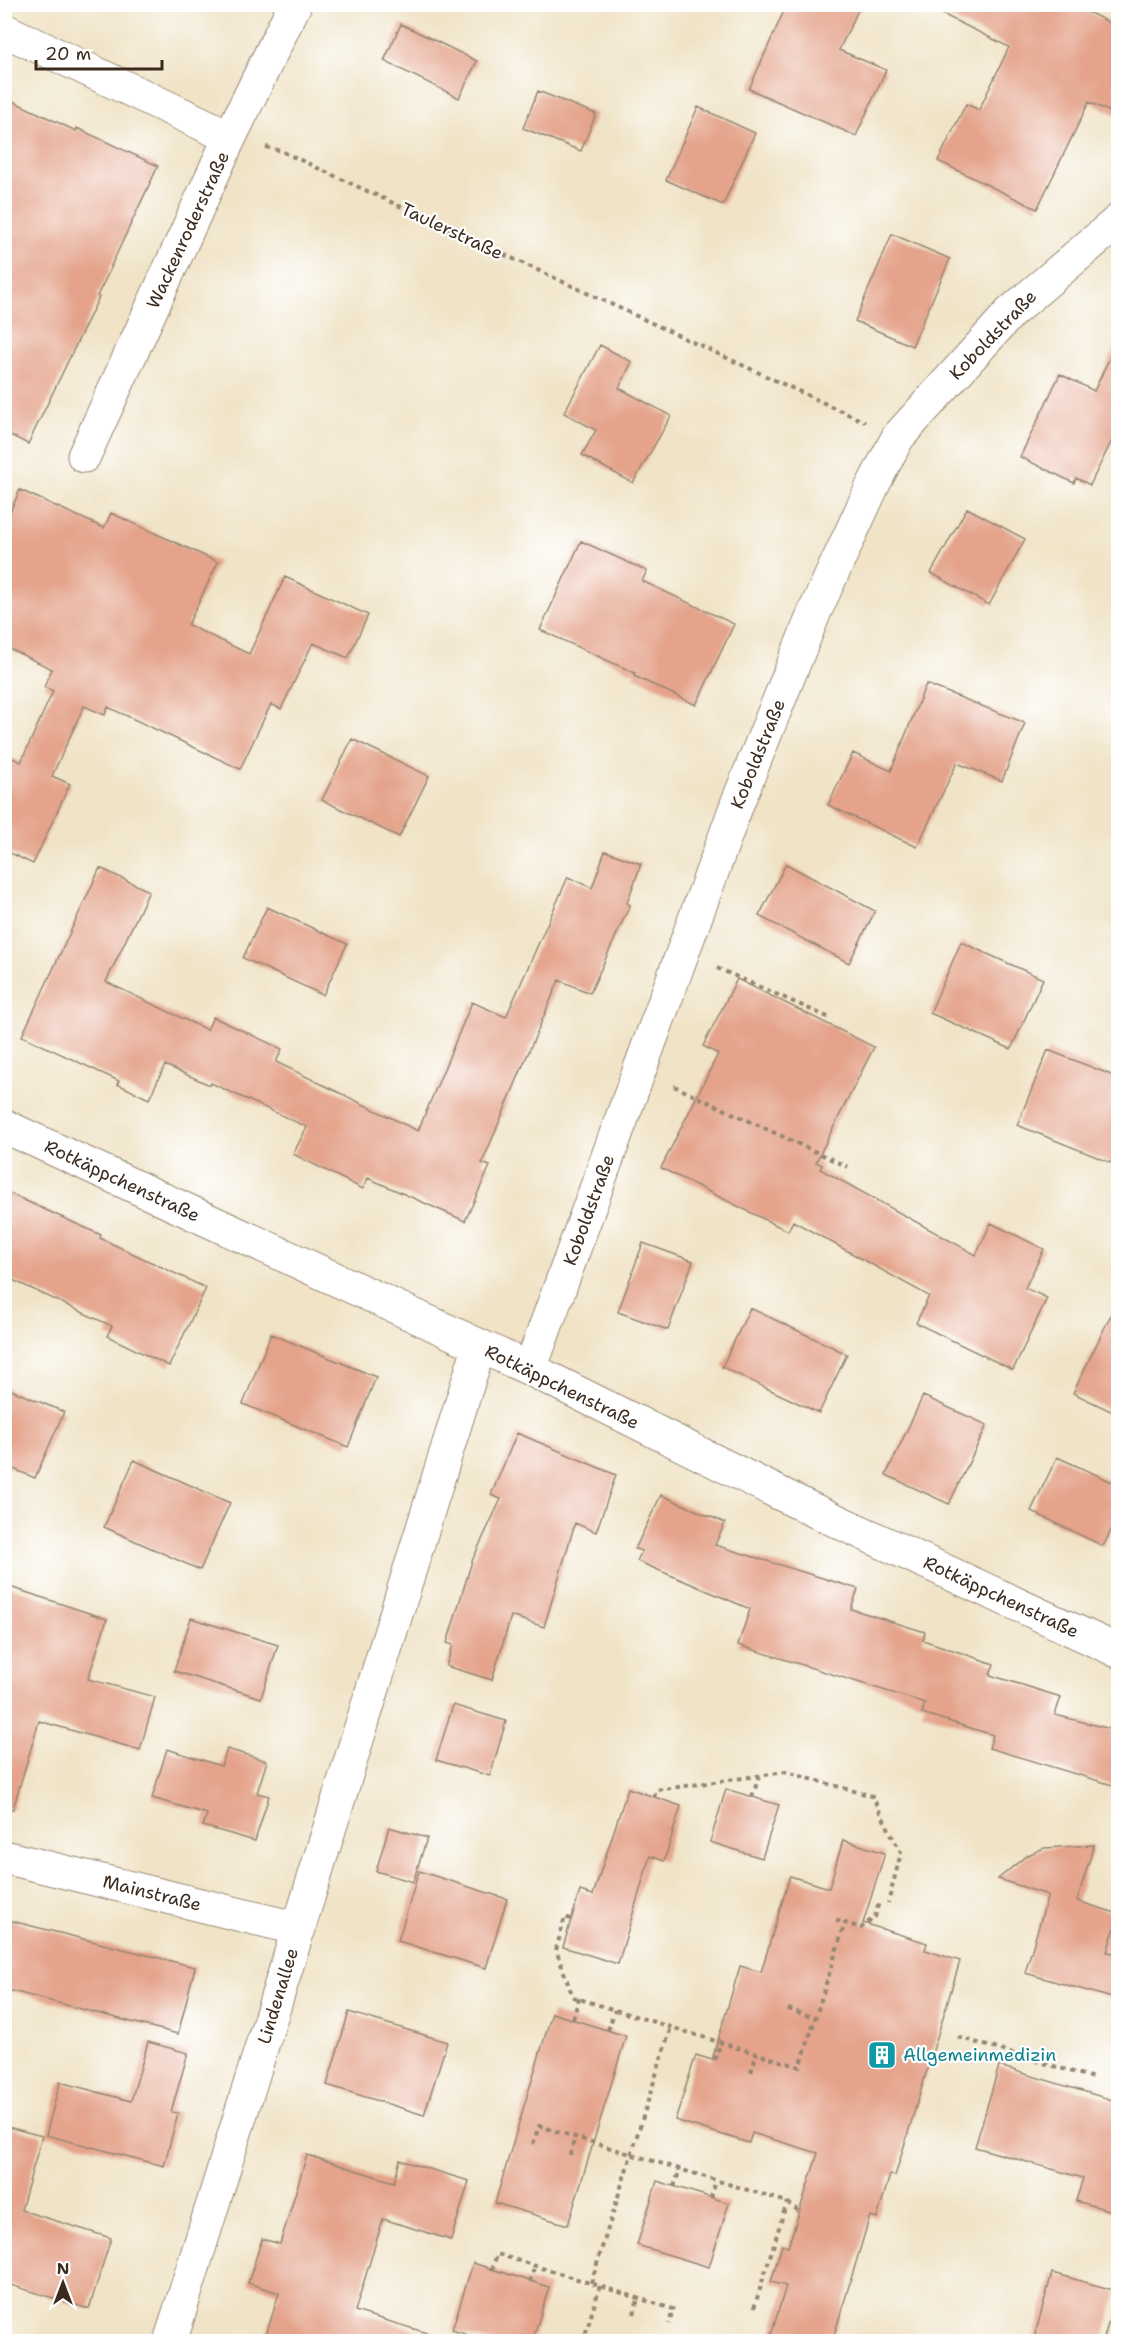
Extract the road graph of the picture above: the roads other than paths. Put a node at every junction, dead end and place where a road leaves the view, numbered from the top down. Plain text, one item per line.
1 (294, 4) edge
2 (4, 30) edge
3 (230, 137) junction
4 (1119, 221) edge
5 (84, 456) dead end
6 (4, 1126) edge
7 (478, 1347) junction
8 (530, 1369) junction
9 (1119, 1651) edge
10 (4, 1857) edge
11 (299, 1929) junction
12 (171, 2342) edge

1 - 3 street, Wackenroderstraße
2 - 3 street
3 - 5 street, Wackenroderstraße
4 - 8 street, Koboldstraße
6 - 7 street, Rotkäppchenstraße
7 - 8 street, Rotkäppchenstraße
7 - 11 street, Lindenallee
8 - 9 street, Rotkäppchenstraße
10 - 11 street, Mainstraße
11 - 12 street, Lindenallee

